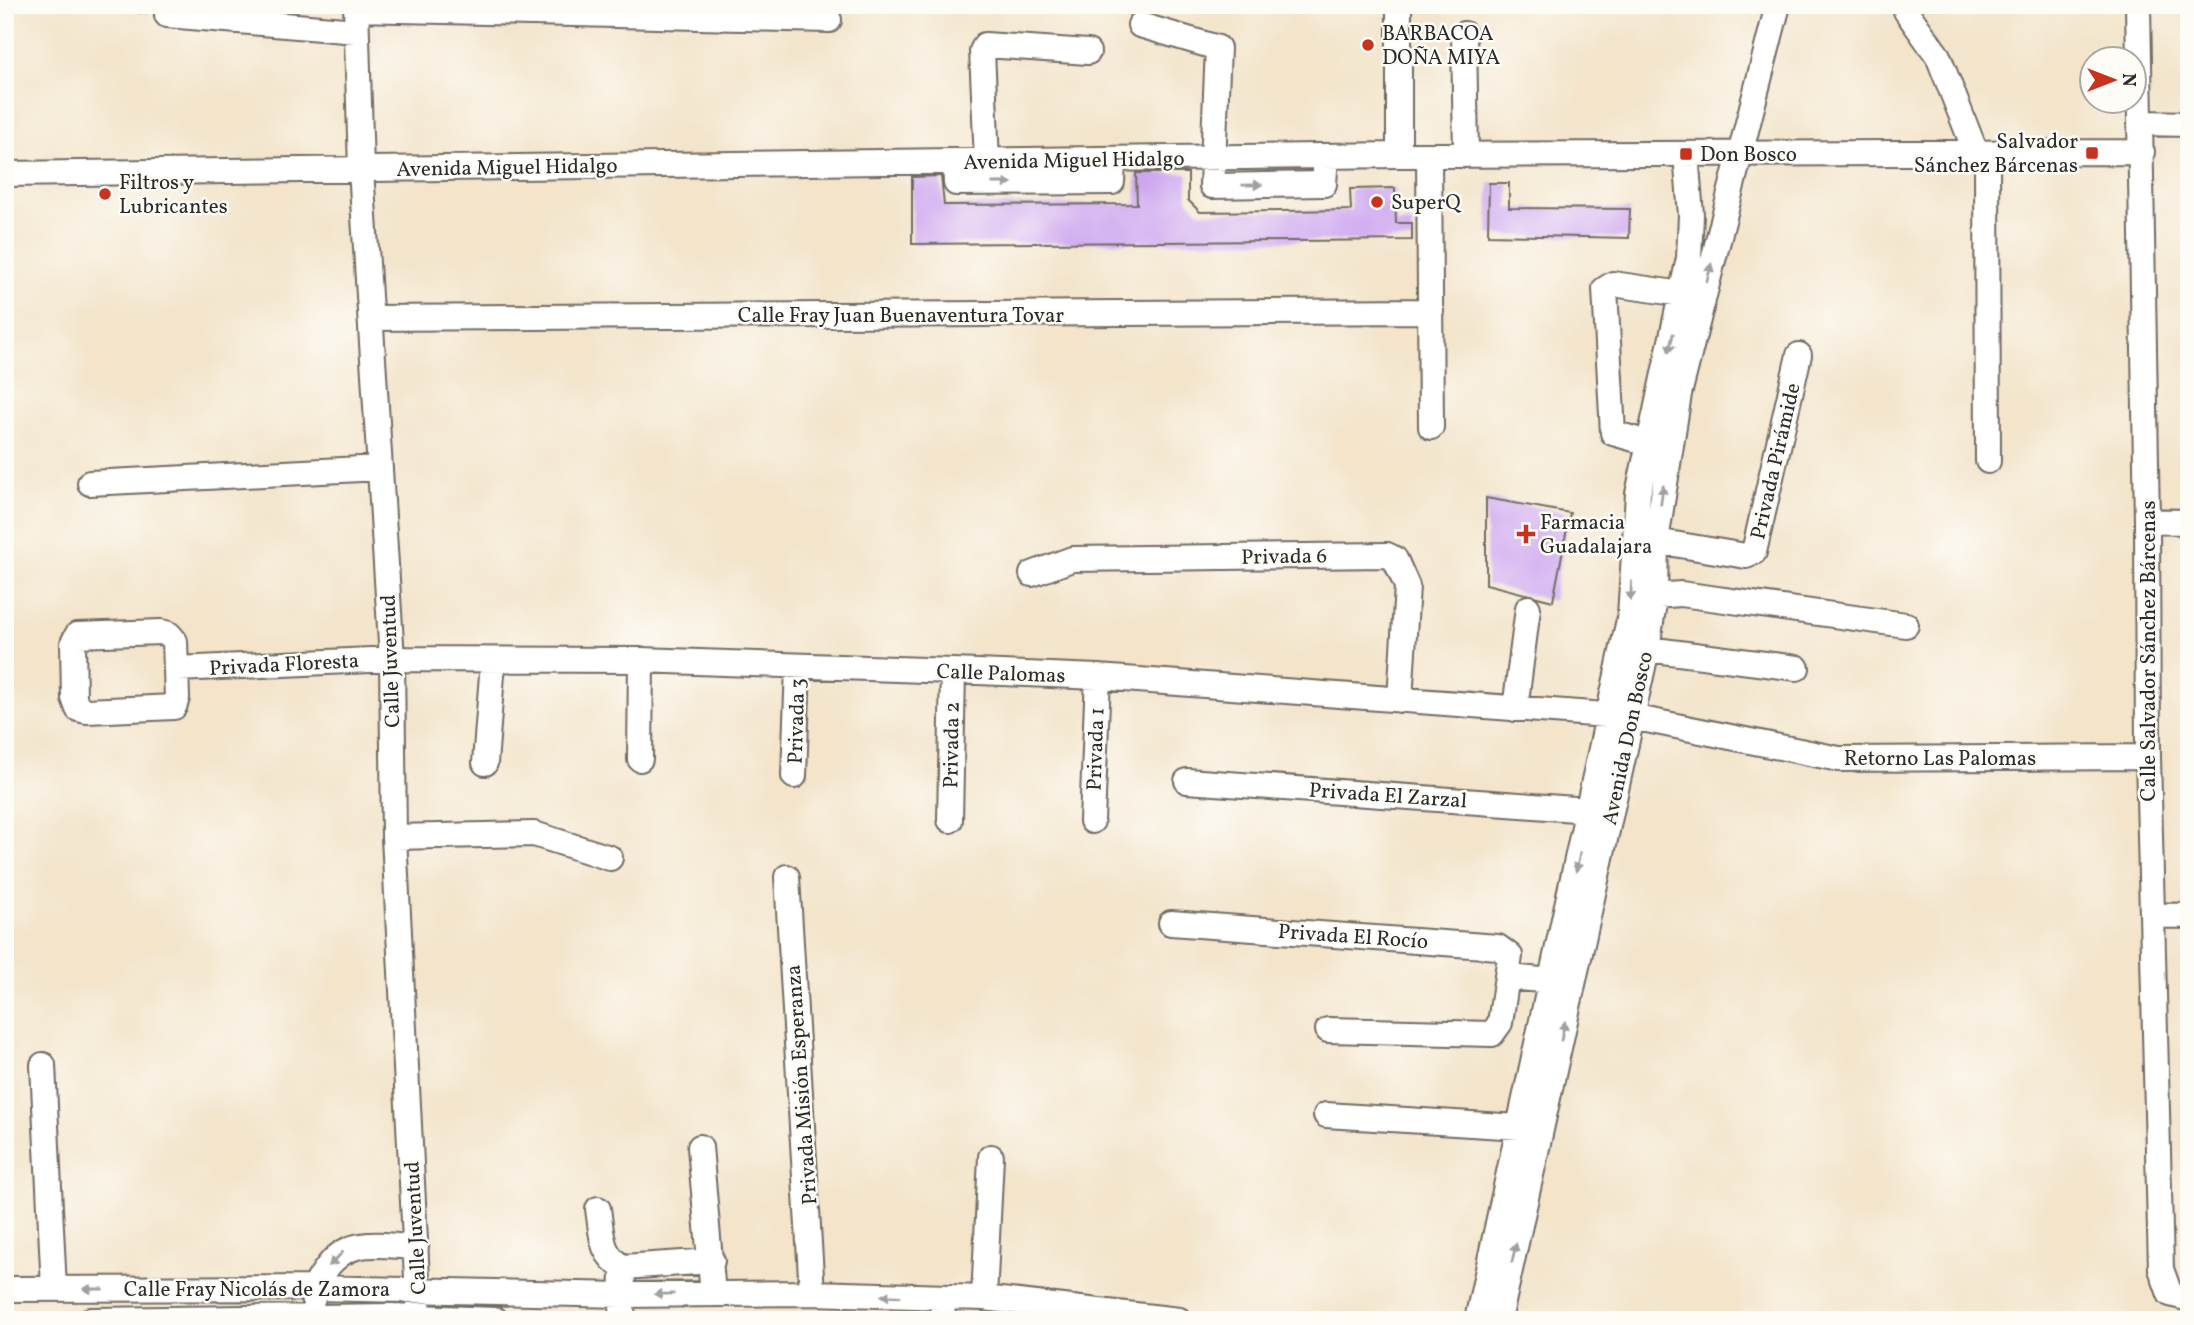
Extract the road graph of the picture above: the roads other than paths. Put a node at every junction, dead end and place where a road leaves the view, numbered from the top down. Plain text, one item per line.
1 (1399, 5) edge
2 (1778, 5) edge
3 (1907, 5) edge
4 (2138, 5) edge
5 (167, 15) road end
6 (356, 15) edge
7 (829, 20) dead end
8 (1140, 25) dead end
9 (1464, 34) dead end
10 (1088, 52) dead end
11 (2142, 123) junction
12 (2189, 124) edge
13 (2142, 152) junction
14 (1982, 153) junction
15 (1686, 154) junction
16 (1738, 154) junction
17 (1399, 155) junction
18 (1429, 155) junction
19 (1466, 155) junction
20 (1214, 158) junction
21 (1113, 159) junction
22 (955, 161) junction
23 (987, 161) junction
24 (360, 169) junction
25 (5, 174) edge
26 (1682, 295) junction
27 (1431, 311) junction
28 (371, 318) junction
29 (1799, 355) dead end
30 (1431, 427) dead end
31 (1648, 443) junction
32 (1988, 461) dead end
33 (380, 468) junction
34 (90, 483) dead end
35 (2147, 521) junction
36 (2189, 522) edge
37 (1656, 541) junction
38 (1032, 574) dead end
39 (1656, 596) junction
40 (1528, 608) dead end
41 (1906, 625) dead end
42 (1647, 649) junction
43 (392, 659) junction
44 (641, 660) junction
45 (493, 662) junction
46 (799, 666) junction
47 (1797, 668) dead end
48 (177, 669) junction
49 (953, 671) junction
50 (1098, 677) junction
51 (1400, 700) junction
52 (1514, 709) junction
53 (1621, 716) junction
54 (2148, 757) junction
55 (640, 759) dead end
56 (485, 763) dead end
57 (794, 776) dead end
58 (1187, 781) dead end
59 (1589, 810) junction
60 (950, 820) dead end
61 (1092, 821) dead end
62 (394, 837) junction
63 (610, 858) dead end
64 (787, 877) dead end
65 (2153, 915) junction
66 (2189, 916) edge
67 (1171, 923) dead end
68 (1507, 989) junction
69 (1548, 993) junction
70 (1328, 1030) dead end
71 (43, 1065) dead end
72 (1326, 1115) dead end
73 (1519, 1127) junction
74 (700, 1147) dead end
75 (991, 1157) dead end
76 (598, 1209) dead end
77 (416, 1247) junction
78 (712, 1261) junction
79 (624, 1267) junction
80 (314, 1287) junction
81 (5, 1289) edge
82 (54, 1289) junction
83 (419, 1290) junction
84 (812, 1293) junction
85 (623, 1294) junction
86 (713, 1294) junction
87 (2180, 1297) edge
88 (984, 1298) junction
89 (943, 1308) edge
90 (419, 1317) junction
91 (312, 1318) edge
92 (91, 1320) edge
93 (496, 1320) edge
94 (622, 1320) edge
95 (1179, 1320) edge
96 (1477, 1320) edge
97 (1499, 1320) edge

1 - 17 street
2 - 16 street, Avenida Don Bosco
3 - 14 street
4 - 11 street, Calle Salvador Sánchez Bárcenas
5 - 6 street
6 - 7 street
6 - 24 street, Calle Juventud
8 - 20 street
9 - 19 street
10 - 23 street
11 - 12 street
11 - 13 street, Calle Salvador Sánchez Bárcenas
13 - 14 street, Avenida Miguel Hidalgo
13 - 35 street, Calle Salvador Sánchez Bárcenas
14 - 16 street, Avenida Miguel Hidalgo
14 - 32 street
15 - 16 street, Avenida Miguel Hidalgo
15 - 19 street, Avenida Miguel Hidalgo
15 - 26 street, Avenida Don Bosco
37 -> 16 street, Avenida Don Bosco
17 - 18 street, Avenida Miguel Hidalgo
17 - 20 street, Avenida Miguel Hidalgo
18 - 19 street, Avenida Miguel Hidalgo
18 - 27 street
20 - 21 street, Avenida Miguel Hidalgo
22 -> 21 street
21 - 23 street, Avenida Miguel Hidalgo
22 - 23 street, Avenida Miguel Hidalgo
22 - 24 street, Avenida Miguel Hidalgo
24 - 25 street, Avenida Miguel Hidalgo
24 - 28 street, Calle Juventud
26 -> 31 street, Avenida Don Bosco
26 - 31 street
27 - 28 street, Calle Fray Juan Buenaventura Tovar
27 - 30 street
28 - 33 street, Calle Juventud
29 - 37 street, Privada Pirámide
31 -> 53 street, Avenida Don Bosco
33 - 34 street
33 - 43 street, Calle Juventud
35 - 36 street
35 - 54 street, Calle Salvador Sánchez Bárcenas
37 - 39 street, Avenida Don Bosco
38 - 51 street, Privada 6
39 - 41 street
39 - 42 street, Avenida Don Bosco
40 - 52 street
42 - 47 street
42 - 53 street, Avenida Don Bosco
43 - 45 street, Calle Palomas
43 - 48 street, Privada Floresta
43 - 62 street, Calle Juventud
44 - 45 street, Calle Palomas
44 - 46 street, Calle Palomas
44 - 55 street
45 - 56 street
46 - 49 street, Calle Palomas
46 - 57 street, Privada 3
48 - 48 street
49 - 50 street, Calle Palomas
49 - 60 street, Privada 2
50 - 51 street, Calle Palomas
50 - 61 street, Privada 1
51 - 52 street, Calle Palomas
52 - 53 street, Calle Palomas
53 - 54 street, Retorno Las Palomas
53 - 59 street, Avenida Don Bosco
97 -> 53 street, Avenida Don Bosco
54 - 65 street, Calle Salvador Sánchez Bárcenas
58 - 59 street, Privada El Zarzal
59 -> 69 street, Avenida Don Bosco
62 - 63 street
62 - 77 street, Calle Juventud
64 - 84 street, Privada Misión Esperanza
65 - 66 street
65 - 87 street, Calle Salvador Sánchez Bárcenas
67 - 68 street, Privada El Rocío
68 - 69 street
68 - 70 street
69 - 73 street, Avenida Don Bosco
71 - 82 street
72 - 73 street
73 - 96 street, Avenida Don Bosco
74 - 78 street
75 - 88 street
76 - 79 street
77 -> 80 street
77 - 83 street, Calle Juventud
78 - 79 street
78 - 86 street
79 - 85 street
80 -> 82 street, Calle Fray Nicolás de Zamora
80 - 83 street, Calle Fray Nicolás de Zamora
80 - 91 street
81 - 82 street, Calle Fray Nicolás de Zamora
83 - 85 street, Calle Fray Nicolás de Zamora
83 - 90 street, Calle Juventud
84 - 86 street, Calle Fray Nicolás de Zamora
89 -> 84 street, Calle Fray Nicolás de Zamora
86 -> 85 street, Calle Fray Nicolás de Zamora
85 - 94 street
88 - 89 street, Calle Fray Nicolás de Zamora
88 - 95 street, Calle Fray Nicolás de Zamora
90 - 91 street, Calle Fray Nicolás de Zamora
90 - 93 street, Calle Fray Nicolás de Zamora
91 - 92 street, Calle Fray Nicolás de Zamora

